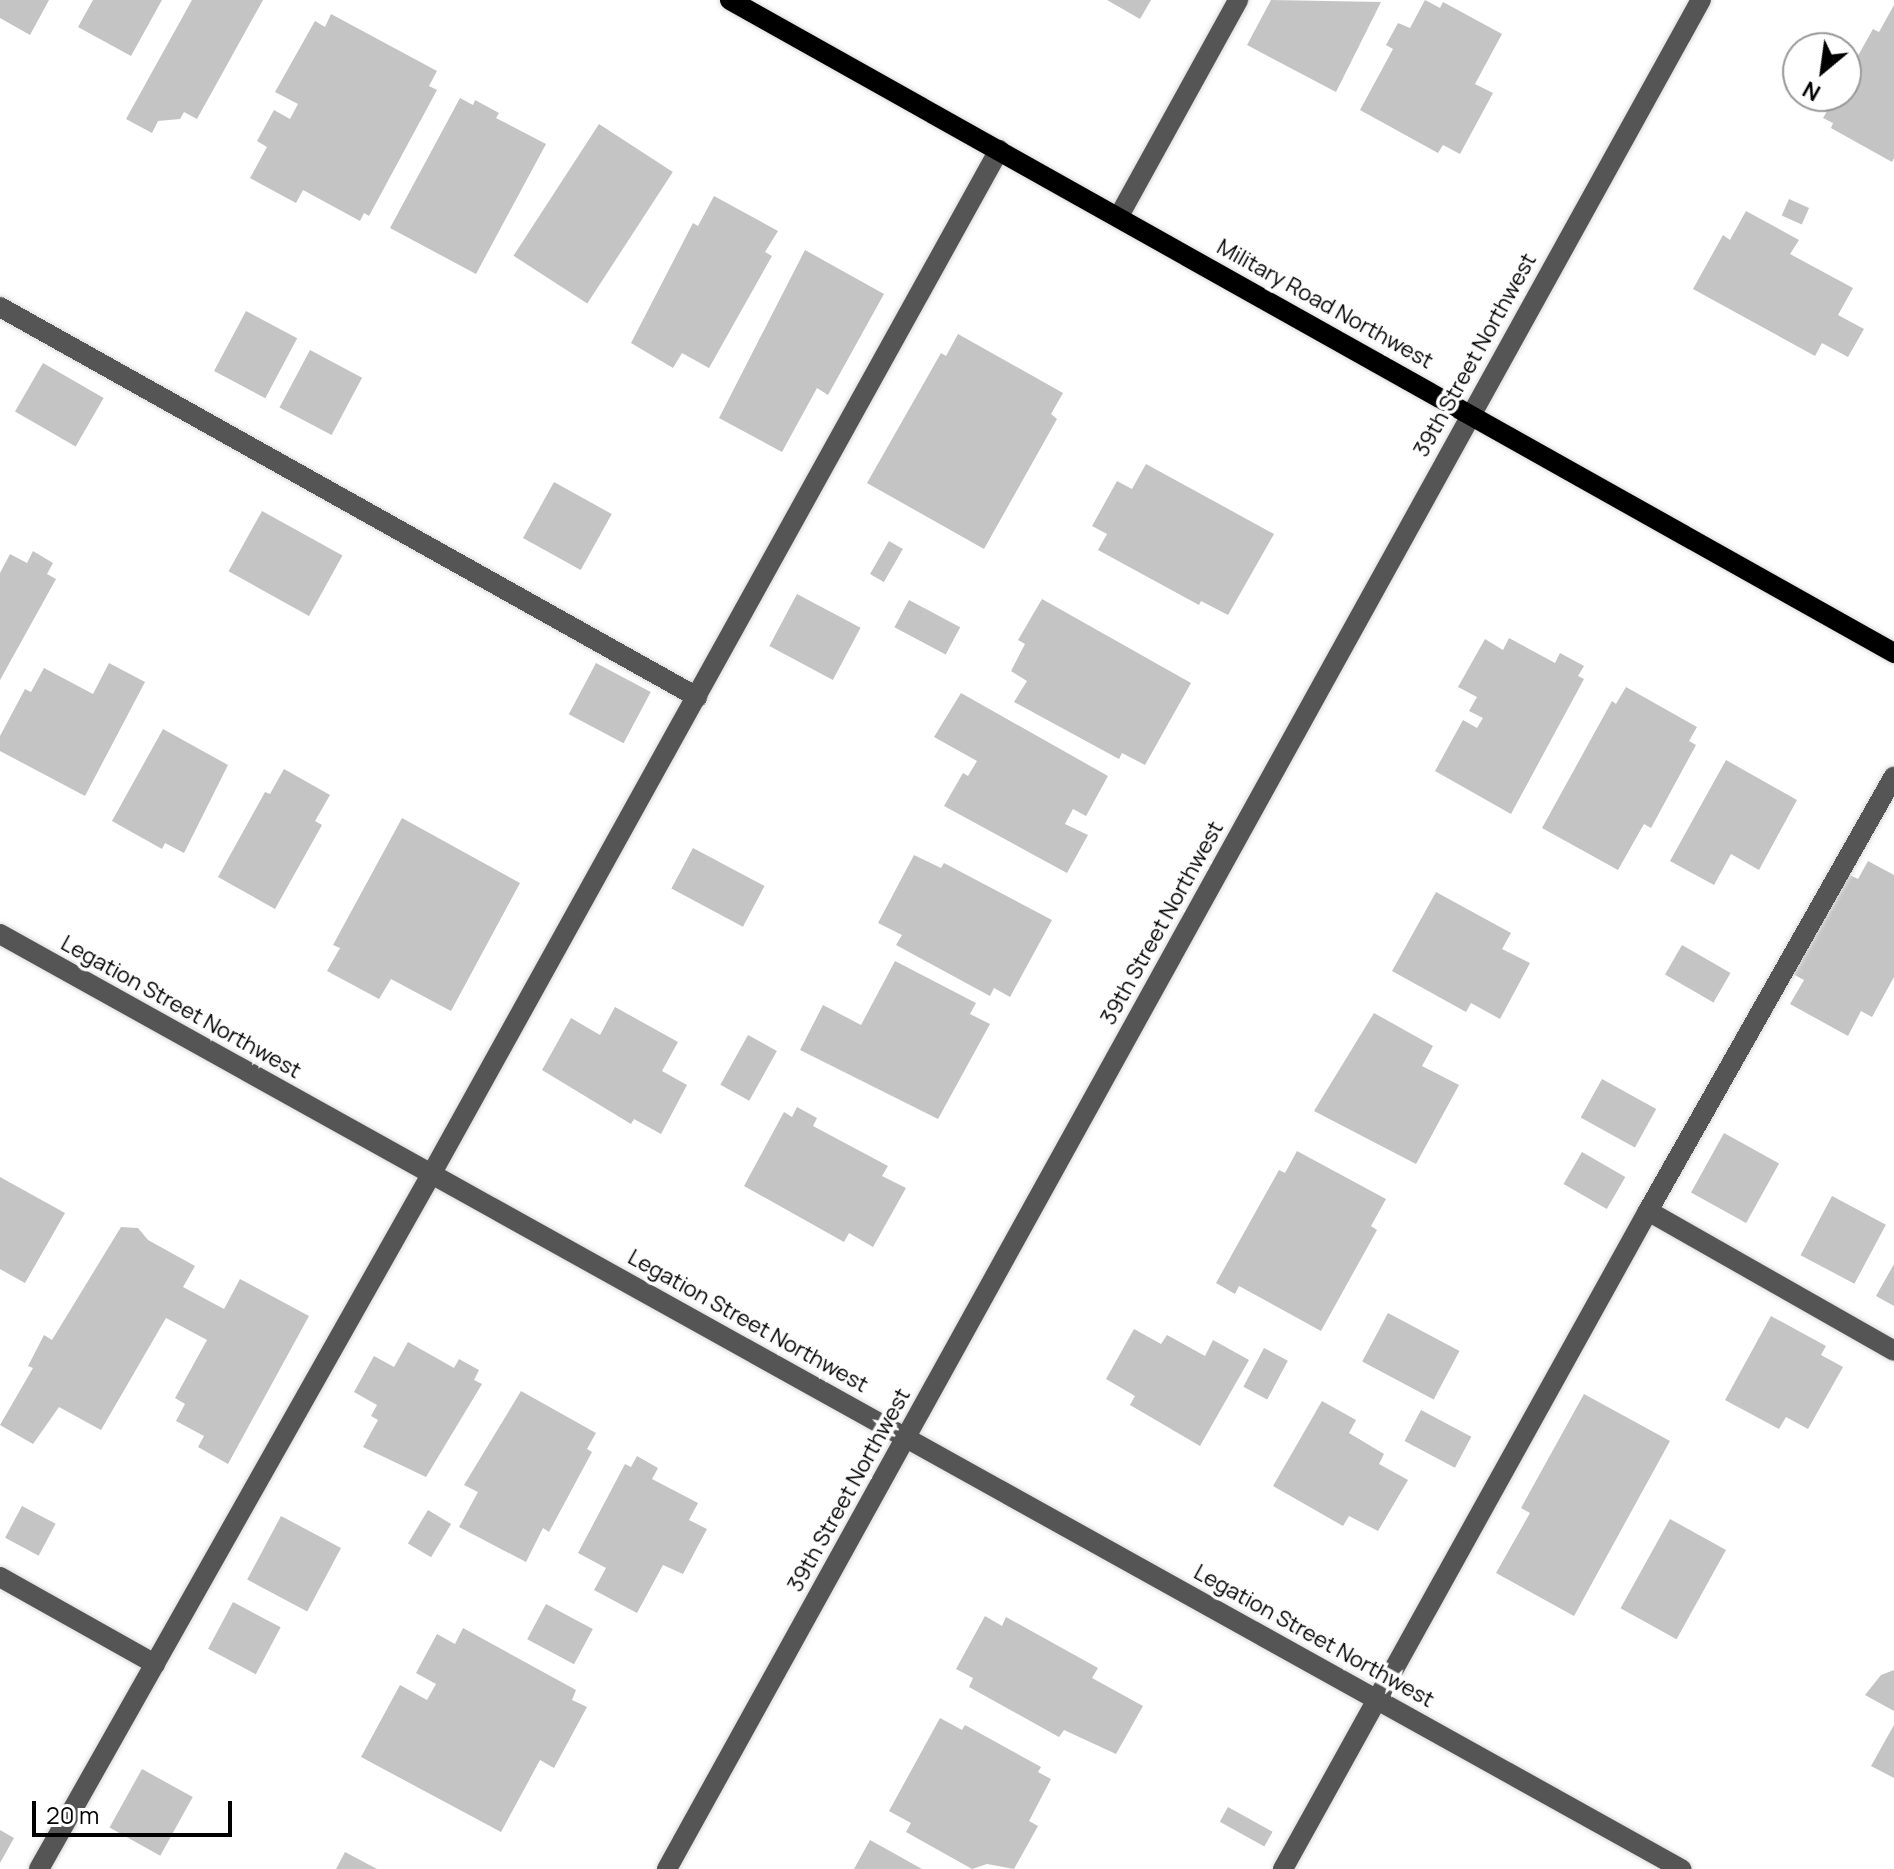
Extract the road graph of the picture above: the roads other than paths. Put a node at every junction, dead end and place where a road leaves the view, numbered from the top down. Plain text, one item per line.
1 (730, 0) edge
2 (1238, 0) edge
3 (1701, 0) edge
4 (999, 150) junction
5 (1119, 216) junction
6 (0, 307) edge
7 (1470, 412) junction
8 (1894, 653) edge
9 (697, 697) junction
10 (1894, 777) edge
11 (0, 934) edge
12 (432, 1173) junction
13 (1648, 1211) junction
14 (1894, 1351) edge
15 (907, 1436) junction
16 (0, 1577) edge
17 (155, 1664) junction
18 (1375, 1699) junction
19 (39, 1869) edge
20 (667, 1869) edge
21 (1283, 1869) edge
22 (1681, 1869) edge

1 - 4 main road, Military Road Northwest
2 - 5 street
3 - 7 street, 39th Street Northwest
4 - 5 main road, Military Road Northwest
4 - 9 street
5 - 7 main road, Military Road Northwest
6 - 9 street
7 - 8 main road, Military Road Northwest
7 - 15 street, 39th Street Northwest
9 - 12 street
10 - 13 street
11 - 12 street, Legation Street Northwest
12 - 15 street, Legation Street Northwest
12 - 17 street
13 - 14 street
13 - 18 street
15 - 18 street, Legation Street Northwest
15 - 20 street, 39th Street Northwest
16 - 17 street
17 - 19 street
18 - 21 street
18 - 22 street, Legation Street Northwest

